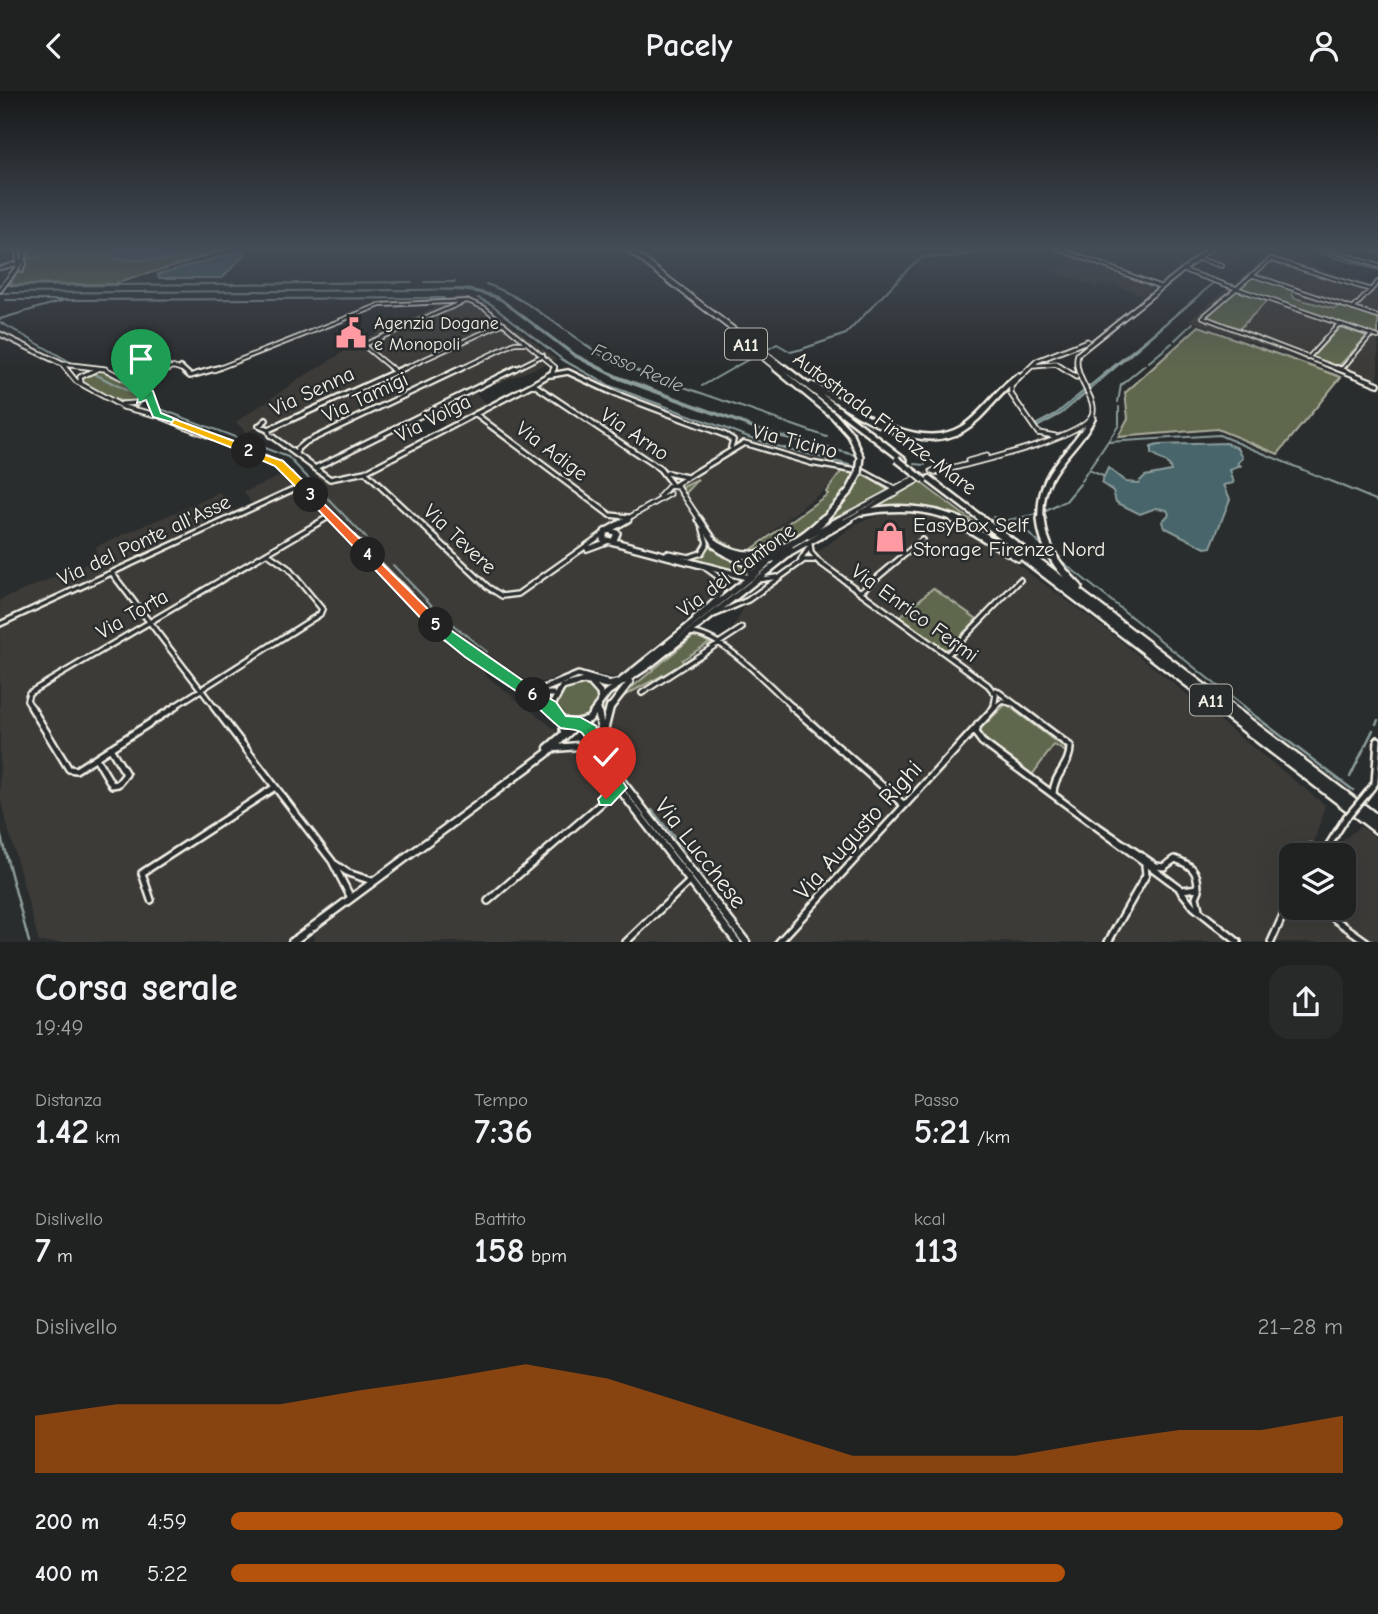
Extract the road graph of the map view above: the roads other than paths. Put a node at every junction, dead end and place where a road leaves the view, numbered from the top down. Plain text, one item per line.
1 (675, 288) edge
2 (1160, 288) edge
3 (1236, 288) joint
4 (1290, 288) edge
5 (1364, 288) edge
6 (1373, 288) edge
7 (1371, 290) junction
8 (465, 302) junction
9 (1353, 309) junction
10 (1378, 317) edge
11 (503, 323) junction
12 (1339, 324) junction
13 (519, 335) junction
14 (1371, 335) junction
15 (1378, 337) edge
16 (0, 338) edge
17 (1095, 338) junction
18 (515, 343) junction
19 (529, 344) junction
20 (758, 351) junction
21 (543, 355) junction
22 (1308, 358) junction
23 (62, 365) junction
24 (1027, 369) junction
25 (1341, 370) junction
26 (109, 371) junction
27 (394, 371) junction
28 (547, 376) junction
29 (1018, 377) junction
30 (142, 378) junction
31 (1078, 379) junction
32 (127, 380) junction
33 (82, 384) junction
34 (533, 384) junction
35 (1378, 384) edge
36 (139, 387) junction
37 (145, 390) junction
38 (114, 402) junction
39 (475, 414) junction
40 (157, 415) junction
41 (1092, 418) junction
42 (266, 420) dead end
43 (268, 430) junction
44 (1038, 433) junction
45 (1069, 433) junction
46 (304, 443) junction
47 (285, 445) junction
48 (730, 449) junction
49 (296, 454) junction
50 (315, 468) junction
51 (660, 469) junction
52 (365, 472) junction
53 (860, 472) junction
54 (688, 477) junction
55 (926, 477) junction
56 (301, 485) junction
57 (673, 485) junction
58 (897, 488) junction
59 (679, 491) junction
60 (668, 492) junction
61 (862, 512) junction
62 (635, 514) junction
63 (610, 515) junction
64 (330, 516) junction
65 (629, 518) junction
66 (703, 528) junction
67 (827, 530) junction
68 (607, 531) junction
69 (617, 533) junction
70 (922, 540) dead end
71 (610, 541) junction
72 (715, 544) junction
73 (810, 545) junction
74 (784, 547) junction
75 (655, 551) junction
76 (268, 554) junction
77 (575, 554) junction
78 (819, 562) junction
79 (697, 564) junction
80 (797, 564) junction
81 (112, 573) junction
82 (782, 575) junction
83 (751, 580) junction
84 (1020, 580) dead end
85 (860, 592) junction
86 (1074, 595) junction
87 (706, 618) junction
88 (149, 623) junction
89 (0, 624) edge
90 (688, 627) junction
91 (742, 628) dead end
92 (685, 635) junction
93 (709, 636) junction
94 (721, 644) junction
95 (947, 655) junction
96 (649, 665) junction
97 (1180, 670) junction
98 (626, 677) junction
99 (583, 681) junction
100 (988, 685) junction
101 (523, 689) junction
102 (201, 690) junction
103 (530, 693) junction
104 (642, 693) dead end
105 (554, 694) junction
106 (1014, 704) junction
107 (551, 707) junction
108 (994, 707) junction
109 (599, 708) junction
110 (562, 722) junction
111 (579, 724) junction
112 (978, 724) junction
113 (602, 739) junction
114 (1378, 740) edge
115 (962, 741) junction
116 (982, 743) junction
117 (110, 748) junction
118 (546, 754) junction
119 (96, 758) junction
120 (528, 766) junction
121 (608, 774) junction
122 (1054, 781) junction
123 (1035, 782) junction
124 (275, 787) junction
125 (619, 788) junction
126 (1054, 795) junction
127 (904, 805) junction
128 (1353, 809) junction
129 (1378, 821) edge
130 (1097, 827) junction
131 (1378, 828) edge
132 (1331, 843) edge
133 (332, 861) junction
134 (1141, 861) junction
135 (1167, 865) junction
136 (1146, 875) junction
137 (1162, 876) junction
138 (1171, 880) junction
139 (690, 881) junction
140 (374, 882) junction
141 (1200, 885) junction
142 (1177, 886) junction
143 (351, 898) junction
144 (151, 900) dead end
145 (488, 901) dead end
146 (1200, 911) junction
147 (1281, 920) edge
148 (1336, 920) edge
149 (292, 942) edge
150 (626, 942) edge
151 (737, 942) edge
152 (746, 942) edge
153 (779, 942) edge
154 (1108, 942) edge
155 (1238, 942) edge
156 (1272, 942) edge
157 (1367, 942) edge

1 - 20 highway, Autostrada Firenze-Mare / A11
2 - 17 main road
3 - 12 street
3 - 22 street
4 - 9 street
5 - 7 street
6 - 7 street
7 - 9 street
8 - 11 street
8 - 27 street
8 - 30 street
9 - 10 street
11 - 13 street
11 - 27 street, Via Senna
12 - 14 street
12 - 22 street
13 - 18 street
13 - 19 street
14 - 15 street
14 - 25 street
16 - 23 main road
17 - 24 main road
17 - 31 main road
18 - 19 street, Via Tamigi
18 - 46 street, Via Tamigi
19 - 21 street
20 - 29 highway
20 - 53 highway, bridge
20 - 55 highway, Autostrada Firenze-Mare / A11, bridge
21 - 28 street
21 - 50 street
22 - 25 street
23 - 26 main road
23 - 33 main road
24 - 29 main road
24 - 31 main road
25 - 35 street
26 - 32 main road
26 - 33 main road
27 - 43 street, Via Senna
28 - 34 street, Via Volga
28 - 48 street, Via Ticino
29 - 44 main road
30 - 32 street
30 - 36 street
31 - 41 main road
32 - 36 main road
33 - 38 main road
34 - 39 street, Via Volga
34 - 51 street, Via Arno
36 - 37 main road
37 - 38 main road
37 - 40 main road
38 - 40 main road
39 - 52 street, Via Volga
39 - 63 street, Via Adige
40 - 56 main road
41 - 45 main road
41 - 97 highway
42 - 43 street, Via Senna
43 - 47 street, Via Volga
44 - 45 main road
44 - 55 main road
45 - 55 main road
46 - 47 street, Via Tamigi
46 - 49 street, Via Tamigi
47 - 49 street, Via Volga
48 - 53 street, Via Ticino
48 - 54 street
49 - 50 street, Via Volga
50 - 52 street, Via Volga
51 - 54 street
51 - 57 street, Via Arno
52 - 77 street, Via Tevere
53 - 58 street, Via Ticino
53 - 74 highway
54 - 57 street
55 - 58 main road, Via del Cantone
55 - 61 main road, Via del Cantone
55 - 86 highway, Autostrada Firenze-Mare / A11
55 - 97 highway, Autostrada Firenze-Mare / A11
56 - 64 main road
56 - 81 street, Via del Ponte all'Asse
57 - 59 main road, Via Arno
57 - 60 main road
58 - 83 main road, Via del Cantone
59 - 60 main road
59 - 66 main road, Via Arno
60 - 62 main road
61 - 67 main road, Via del Cantone
61 - 86 highway
62 - 63 street
62 - 65 main road
63 - 68 street
64 - 76 street, Via Torta
64 - 101 main road
65 - 68 main road
65 - 69 main road, Via Tevere
66 - 72 main road, Via Arno
66 - 75 street
67 - 73 street, Via del Cantone
67 - 83 main road, Via del Cantone
68 - 69 main road
68 - 71 main road
68 - 77 street, Via Tevere
69 - 71 main road, Via Tevere
70 - 85 street
71 - 75 main road
71 - 77 street, Via Tevere
72 - 74 highway
72 - 83 main road, Via Arno
73 - 78 street, Via Enrico Fermi
73 - 80 street, Via del Cantone
74 - 83 highway
75 - 79 main road
76 - 88 street, Via Torta
76 - 102 street
78 - 80 street, Via del Cantone
78 - 85 street, Via Enrico Fermi
79 - 83 main road
79 - 90 street
80 - 82 street, Via del Cantone
81 - 88 street
81 - 89 street, Via del Ponte all'Asse
82 - 83 street, Via del Cantone
82 - 87 street, Via del Cantone
83 - 87 main road, Via del Cantone
83 - 90 main road, Via del Cantone
84 - 95 street
85 - 95 street, Via Enrico Fermi
86 - 128 highway, Autostrada Firenze-Mare / A11
87 - 92 main road, Via del Cantone
87 - 93 street
88 - 102 street
88 - 119 street, Via Torta
90 - 98 main road, Via del Cantone
91 - 94 street
92 - 93 street
92 - 96 main road, Via del Cantone
93 - 94 street
94 - 104 street
94 - 127 street
95 - 100 street, Via Enrico Fermi
96 - 109 main road, Via del Cantone
96 - 113 main road
97 - 128 highway, Autostrada Firenze-Mare / A11
98 - 99 main road, Via del Cantone
98 - 101 main road
99 - 105 main road
99 - 109 main road, Via Lucchese
100 - 106 street
100 - 108 street, Via Enrico Fermi
101 - 103 main road
102 - 117 street
102 - 124 street
103 - 105 main road
103 - 107 main road
105 - 107 main road
106 - 108 street
106 - 122 street
107 - 110 main road
108 - 112 street, Via Augusto Righi
109 - 111 main road
109 - 113 main road, Via Lucchese
110 - 111 main road
110 - 120 main road
111 - 118 main road
111 - 121 main road, Via Lucchese
112 - 115 street, Via Augusto Righi
112 - 116 street
113 - 152 main road, Via Lucchese
114 - 128 street, bridge
115 - 116 street
115 - 127 street, Via Augusto Righi
116 - 123 street
117 - 119 street
117 - 119 street
118 - 120 main road
118 - 121 main road
120 - 140 main road
121 - 125 main road, Via Lucchese
122 - 123 street
122 - 126 street
123 - 126 street
124 - 133 street
124 - 144 street
125 - 139 main road, Via Lucchese
125 - 145 street
126 - 130 street
127 - 153 street, Via Augusto Righi
128 - 129 highway, Autostrada Firenze-Mare / A11
128 - 131 highway, Autostrada Firenze-Mare / A11
128 - 132 street
130 - 134 street
130 - 135 street
133 - 140 street
133 - 143 street
134 - 136 street
134 - 137 street
135 - 138 street
135 - 141 street
136 - 137 street
136 - 154 street
137 - 138 street
138 - 142 street
139 - 150 street
139 - 151 main road, Via Lucchese
140 - 143 main road
141 - 142 street
141 - 146 street
142 - 146 street
143 - 149 main road
146 - 155 street
147 - 156 street
148 - 157 street

